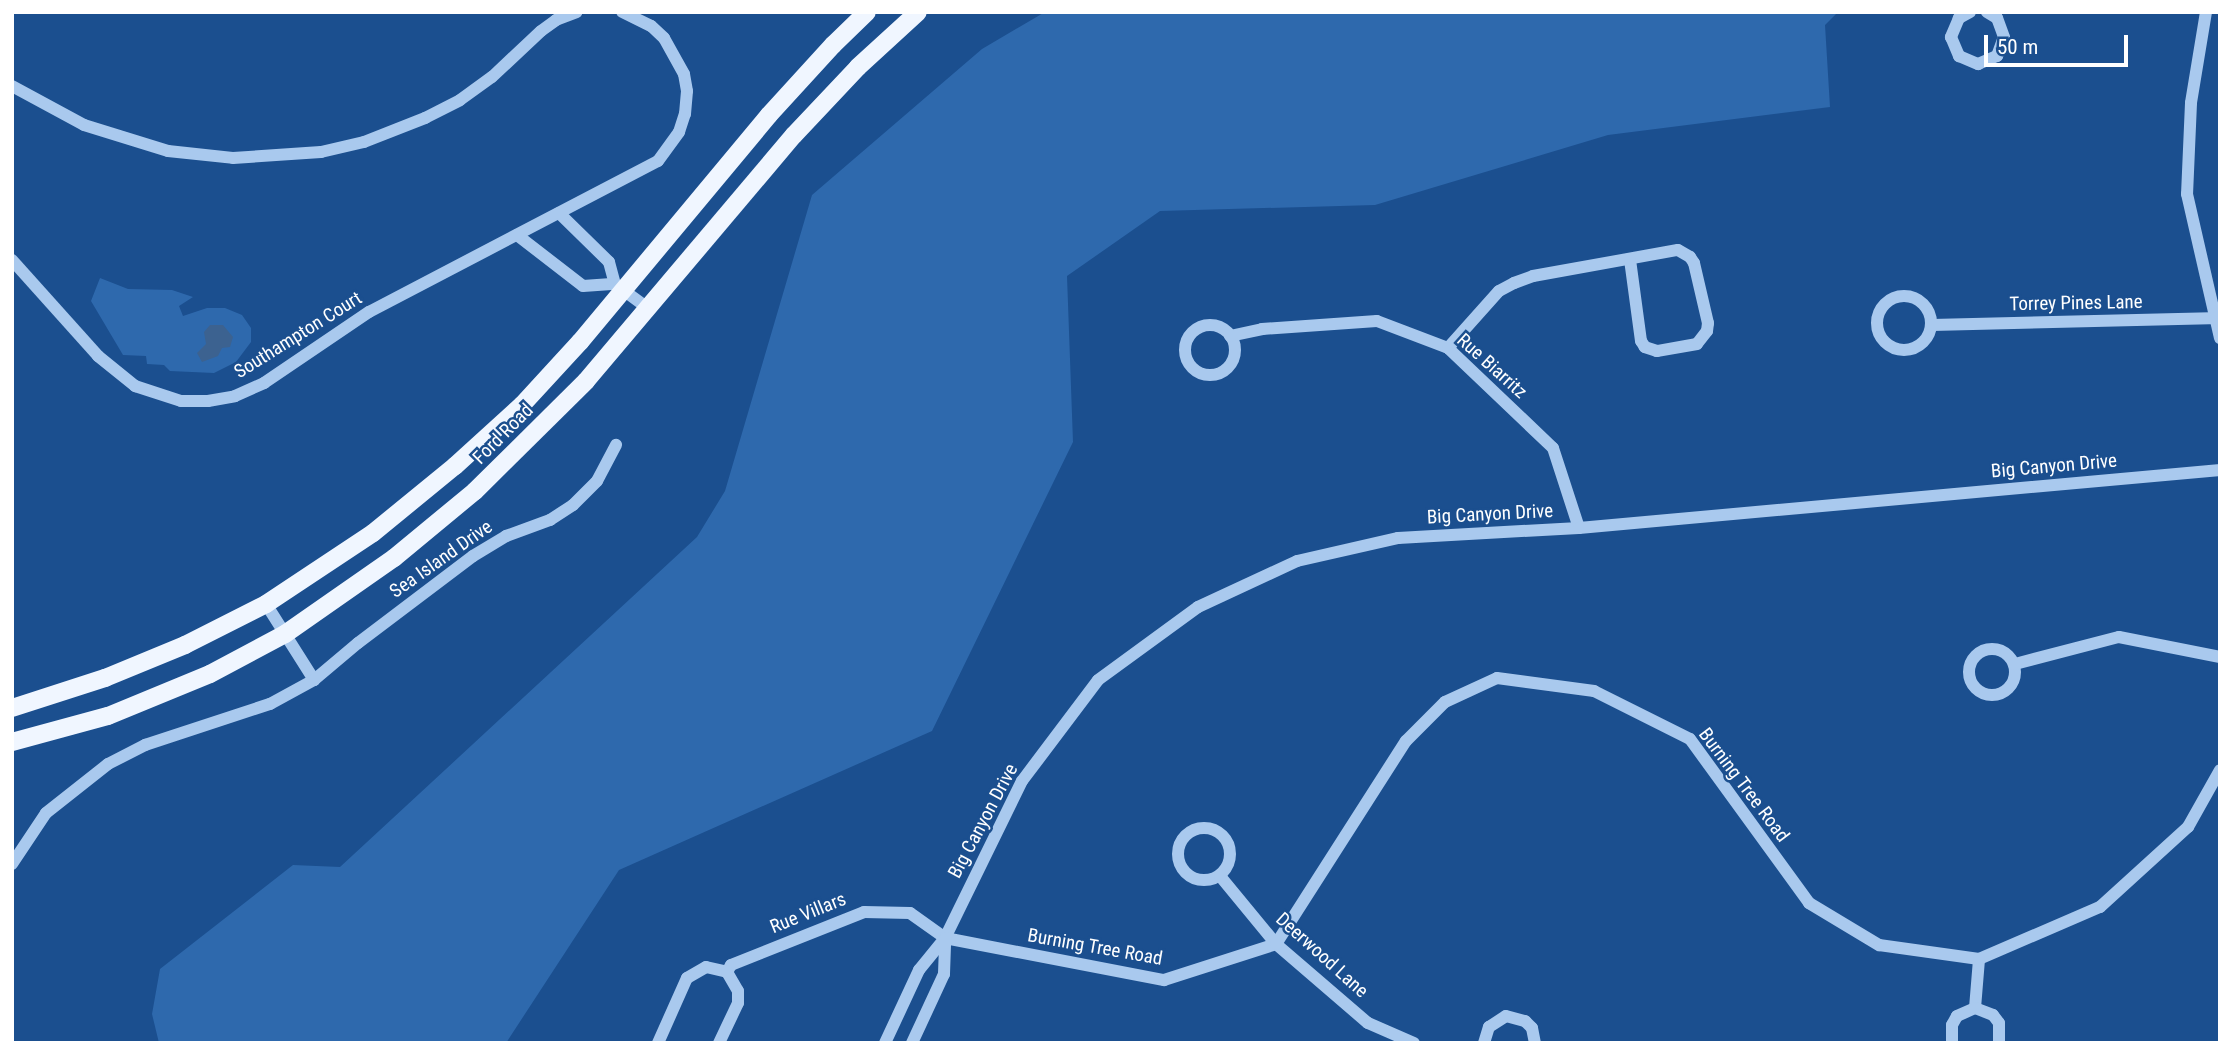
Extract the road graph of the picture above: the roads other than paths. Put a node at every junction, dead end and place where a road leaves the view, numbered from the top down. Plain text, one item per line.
1 (577, 12) edge
2 (622, 12) edge
3 (867, 12) edge
4 (918, 12) edge
5 (1970, 12) edge
6 (2206, 12) edge
7 (1996, 14) edge
8 (12, 86) edge
9 (559, 214) junction
10 (517, 235) junction
11 (12, 260) edge
12 (1630, 260) junction
13 (619, 286) junction
14 (649, 309) junction
15 (2217, 319) edge
16 (1932, 324) junction
17 (1230, 336) junction
18 (2220, 338) edge
19 (1448, 348) junction
20 (616, 445) dead end
21 (2220, 470) edge
22 (1579, 528) junction
23 (266, 604) junction
24 (285, 634) junction
25 (2220, 657) edge
26 (2015, 664) dead end
27 (314, 680) junction
28 (12, 708) edge
29 (12, 742) edge
30 (2220, 769) edge
31 (12, 864) edge
32 (1220, 876) junction
33 (945, 938) junction
34 (1276, 944) junction
35 (1979, 960) junction
36 (727, 972) junction
37 (1975, 1008) junction
38 (658, 1043) edge
39 (719, 1043) edge
40 (885, 1043) edge
41 (912, 1043) edge
42 (1414, 1043) edge
43 (1484, 1043) edge
44 (1535, 1043) edge
45 (1952, 1043) edge
46 (1999, 1043) edge

1 - 8 street
2 - 9 street, Southampton Court
3 - 13 main road, Ford Road
4 - 14 main road, Ford Road
5 - 7 street
6 - 15 street
9 - 10 street, Southampton Court
9 - 13 street
10 - 11 street, Southampton Court
10 - 13 street
12 - 12 street
12 - 19 street
13 - 14 street
13 - 23 main road, Ford Road
14 - 24 main road, Ford Road
15 - 16 street, Torrey Pines Lane
15 - 18 street
16 - 16 street
17 - 17 street, Rue Biarritz
17 - 19 street, Rue Biarritz
19 - 22 street, Rue Biarritz
20 - 27 street, Sea Island Drive
21 - 22 street, Big Canyon Drive
22 - 33 street, Big Canyon Drive
23 - 24 street
23 - 28 main road, Ford Road
24 - 27 street
24 - 29 main road, Ford Road
25 - 26 street
27 - 31 street, Sea Island Drive
30 - 35 street
32 - 32 street
32 - 34 street, Deerwood Lane
33 - 34 street, Burning Tree Road
33 - 36 street, Rue Villars
33 - 40 street, Big Canyon Drive
33 - 41 street, Big Canyon Drive
34 - 35 street, Burning Tree Road
34 - 42 street, Deerwood Lane
35 - 37 street
36 - 38 street, Rue Villars
36 - 39 street
37 - 45 street
37 - 46 street
43 - 44 street

